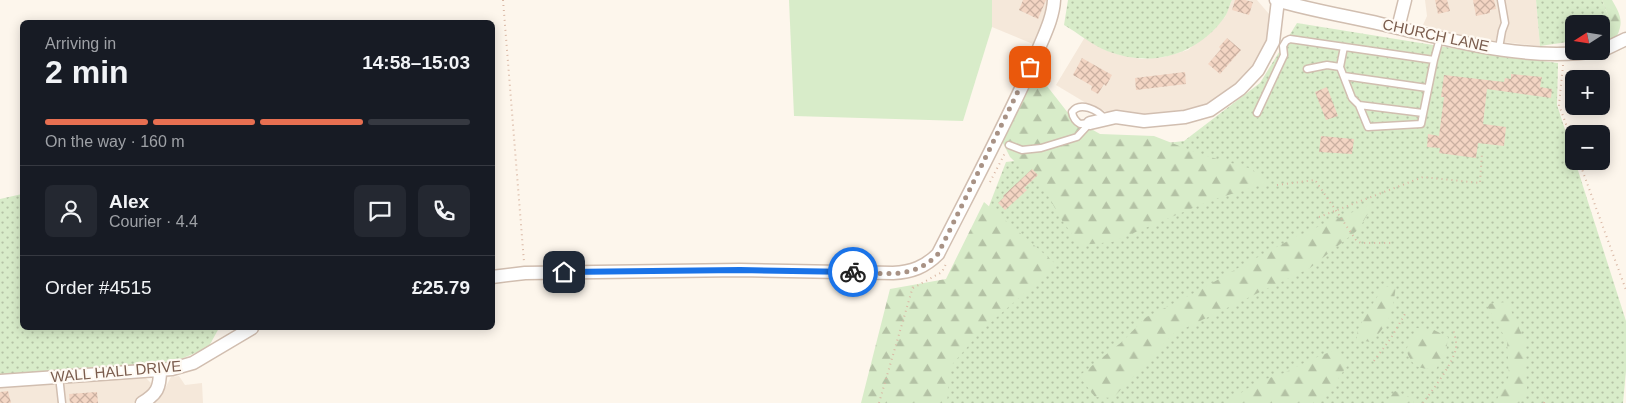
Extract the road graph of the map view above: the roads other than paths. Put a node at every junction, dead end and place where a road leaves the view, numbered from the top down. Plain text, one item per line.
1 (1054, 0) edge
2 (1277, 0) edge
3 (1405, 0) edge
4 (1500, 0) edge
5 (1398, 28) junction
6 (1440, 38) junction
7 (1626, 39) edge
8 (1278, 44) junction
9 (1344, 47) junction
10 (1610, 47) edge
11 (1499, 48) junction
12 (1565, 53) edge
13 (1434, 60) junction
14 (1340, 67) junction
15 (1307, 68) dead end
16 (1344, 76) junction
17 (1427, 88) junction
18 (1359, 105) junction
19 (1258, 113) dead end
20 (1423, 113) junction
21 (1105, 118) junction
22 (1090, 123) junction
23 (1009, 145) dead end
24 (495, 277) edge
25 (249, 330) edge
26 (160, 370) junction
27 (59, 376) junction
28 (0, 381) edge
29 (62, 403) edge
30 (142, 403) edge

1 - 24 street
2 - 5 street, CHURCH LANE
2 - 8 street
3 - 5 street
4 - 11 lane
5 - 6 street, CHURCH LANE
6 - 11 street, CHURCH LANE
6 - 13 lane
7 - 10 street
8 - 9 lane
8 - 19 lane
8 - 21 street
9 - 13 lane
9 - 14 lane
11 - 12 street, CHURCH LANE
13 - 17 lane
14 - 15 lane
14 - 16 lane
16 - 17 lane
16 - 18 lane
17 - 20 lane
18 - 20 lane
18 - 20 lane
21 - 22 street
21 - 22 lane
22 - 23 lane
25 - 26 street, WALL HALL DRIVE
26 - 27 street, WALL HALL DRIVE
26 - 30 street
27 - 28 street, WALL HALL DRIVE
27 - 29 lane

